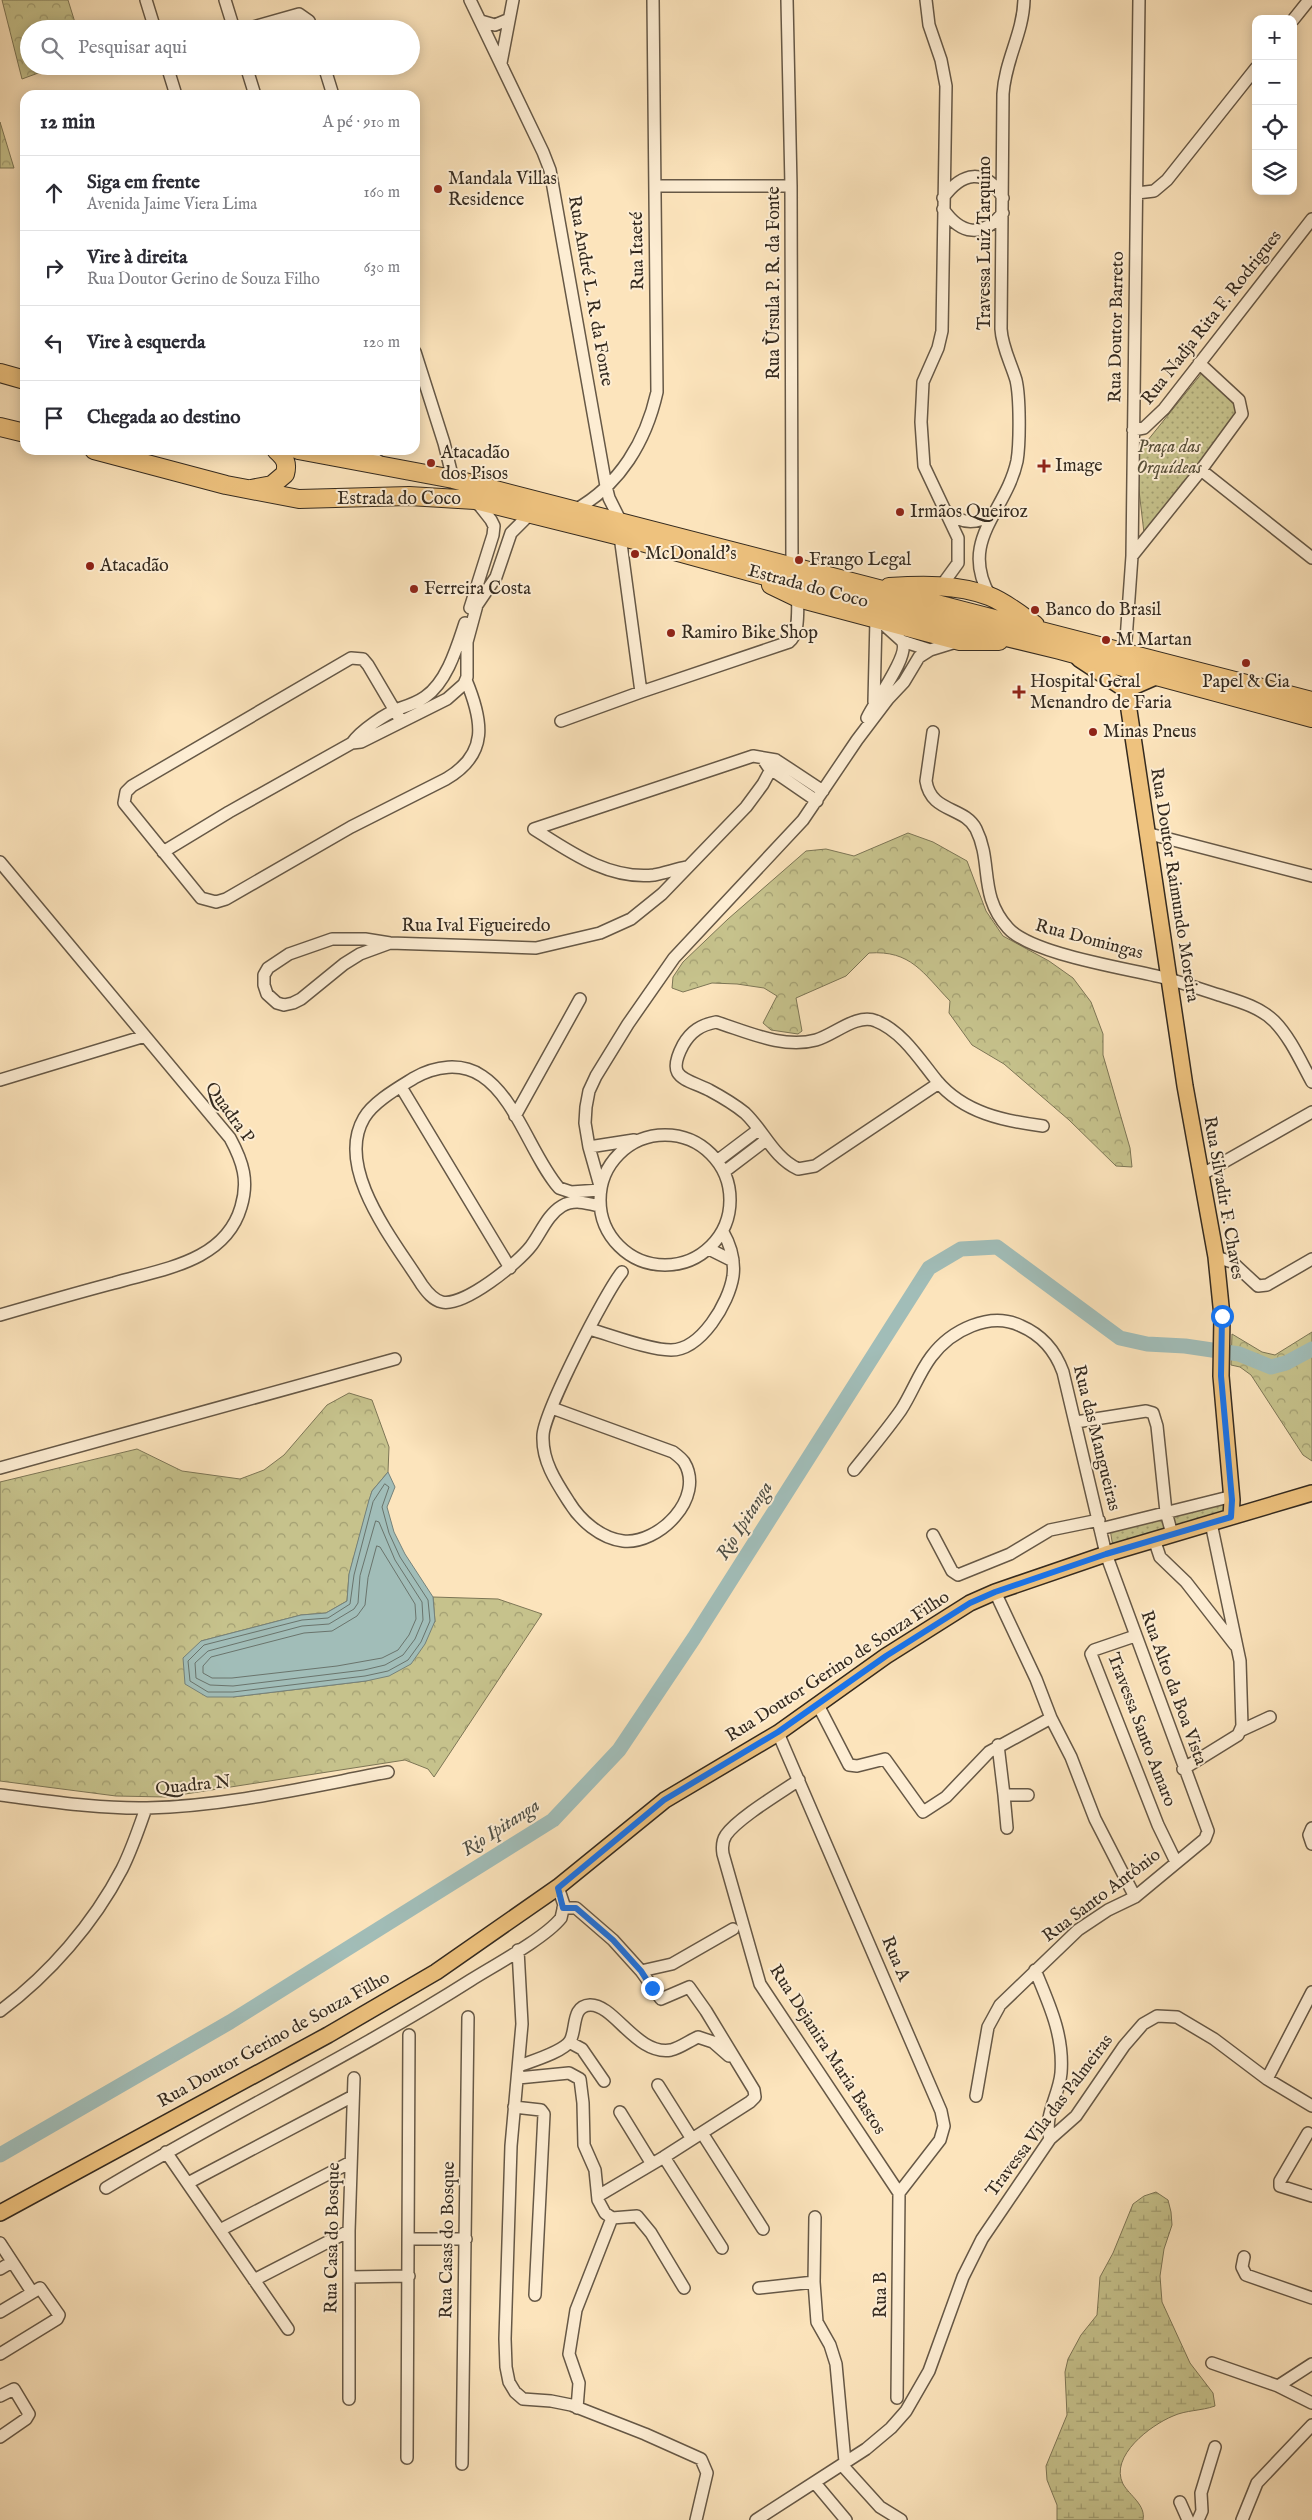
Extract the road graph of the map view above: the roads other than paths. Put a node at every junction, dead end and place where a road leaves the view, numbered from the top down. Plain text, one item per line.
1 (146, 0) edge
2 (225, 0) edge
3 (470, 0) edge
4 (513, 0) edge
5 (653, 0) edge
6 (787, 0) edge
7 (926, 0) edge
8 (1024, 0) edge
9 (1139, 0) edge
10 (1309, 0) edge
11 (1297, 15) edge
12 (152, 20) edge
13 (231, 20) edge
14 (278, 20) edge
15 (308, 20) edge
16 (508, 20) junction
17 (481, 22) junction
18 (501, 63) junction
19 (1252, 73) edge
20 (170, 75) edge
21 (249, 75) edge
22 (327, 75) edge
23 (174, 90) edge
24 (253, 90) edge
25 (331, 90) edge
26 (655, 186) junction
27 (791, 186) junction
28 (1138, 194) junction
29 (1003, 198) junction
30 (943, 204) junction
31 (1003, 213) junction
32 (1312, 219) edge
33 (1199, 363) junction
34 (420, 368) edge
35 (0, 373) edge
36 (20, 379) edge
37 (0, 427) edge
38 (1133, 430) junction
39 (20, 432) edge
40 (113, 455) edge
41 (282, 455) edge
42 (324, 455) edge
43 (371, 455) edge
44 (386, 467) junction
45 (1201, 470) junction
46 (453, 479) junction
47 (606, 486) junction
48 (248, 490) junction
49 (475, 500) junction
50 (575, 510) junction
51 (946, 510) junction
52 (531, 513) junction
53 (992, 514) junction
54 (621, 529) junction
55 (488, 553) junction
56 (1132, 556) junction
57 (502, 557) junction
58 (1312, 558) edge
59 (792, 566) junction
60 (732, 567) junction
61 (942, 585) junction
62 (876, 588) junction
63 (990, 596) junction
64 (798, 598) junction
65 (878, 620) junction
66 (1046, 633) junction
67 (1011, 639) junction
68 (902, 640) junction
69 (960, 641) junction
70 (930, 650) junction
71 (1060, 650) junction
72 (454, 651) junction
73 (1125, 654) junction
74 (466, 655) junction
75 (1158, 676) junction
76 (442, 677) junction
77 (463, 684) junction
78 (1126, 690) junction
79 (641, 692) junction
80 (874, 702) junction
81 (1312, 702) edge
82 (398, 716) junction
83 (1312, 718) edge
84 (562, 721) dead end
85 (933, 732) dead end
86 (857, 740) junction
87 (777, 767) junction
88 (820, 796) junction
89 (560, 820) junction
90 (1146, 833) junction
91 (559, 845) junction
92 (163, 852) junction
93 (0, 862) edge
94 (687, 867) junction
95 (653, 875) junction
96 (1312, 876) edge
97 (666, 891) junction
98 (355, 939) junction
99 (390, 943) junction
100 (358, 956) junction
101 (1170, 980) junction
102 (580, 999) dead end
103 (145, 1036) junction
104 (0, 1080) edge
105 (1312, 1082) edge
106 (939, 1083) junction
107 (1185, 1086) joint
108 (401, 1087) junction
109 (523, 1100) junction
110 (508, 1105) junction
111 (1312, 1112) edge
112 (515, 1116) junction
113 (1043, 1126) dead end
114 (758, 1130) junction
115 (638, 1140) junction
116 (766, 1140) junction
117 (589, 1147) junction
118 (717, 1161) junction
119 (724, 1172) junction
120 (1201, 1175) junction
121 (559, 1188) junction
122 (600, 1188) junction
123 (599, 1206) junction
124 (560, 1207) junction
125 (723, 1232) junction
126 (709, 1249) junction
127 (1216, 1257) junction
128 (1312, 1259) edge
129 (733, 1261) junction
130 (510, 1268) junction
131 (622, 1272) dead end
132 (0, 1314) edge
133 (589, 1329) junction
134 (395, 1359) dead end
135 (552, 1408) junction
136 (1076, 1422) junction
137 (0, 1468) edge
138 (854, 1470) dead end
139 (1312, 1493) edge
140 (1229, 1499) junction
141 (1166, 1512) junction
142 (1246, 1512) junction
143 (1231, 1517) junction
144 (1212, 1523) junction
145 (1099, 1524) junction
146 (1172, 1534) junction
147 (933, 1535) dead end
148 (1154, 1539) junction
149 (1106, 1554) junction
150 (995, 1592) junction
151 (1134, 1636) junction
152 (1238, 1648) junction
153 (818, 1705) junction
154 (1270, 1717) dead end
155 (1051, 1718) junction
156 (778, 1732) junction
157 (1240, 1732) junction
158 (998, 1745) junction
159 (1183, 1769) junction
160 (388, 1772) dead end
161 (799, 1780) junction
162 (0, 1795) edge
163 (1004, 1795) junction
164 (1028, 1795) dead end
165 (146, 1808) junction
166 (1007, 1828) dead end
167 (1312, 1828) edge
168 (1208, 1834) joint
169 (1312, 1844) edge
170 (1176, 1862) junction
171 (558, 1888) junction
172 (1135, 1897) junction
173 (563, 1908) junction
174 (733, 1929) dead end
175 (518, 1950) junction
176 (1035, 1970) junction
177 (641, 1971) junction
178 (1312, 1992) edge
179 (0, 2011) edge
180 (468, 2017) dead end
181 (409, 2035) dead end
182 (569, 2042) junction
183 (738, 2064) junction
184 (519, 2072) junction
185 (354, 2078) dead end
186 (1267, 2079) junction
187 (604, 2081) dead end
188 (658, 2085) dead end
189 (354, 2096) junction
190 (976, 2096) dead end
191 (1312, 2106) edge
192 (514, 2107) junction
193 (620, 2112) dead end
194 (702, 2133) junction
195 (1308, 2134) dead end
196 (692, 2139) junction
197 (1050, 2140) junction
198 (166, 2152) junction
199 (664, 2157) junction
200 (351, 2162) junction
201 (652, 2164) junction
202 (188, 2183) junction
203 (106, 2188) dead end
204 (898, 2193) junction
205 (598, 2196) junction
206 (1312, 2196) edge
207 (0, 2212) edge
208 (815, 2217) dead end
209 (612, 2218) junction
210 (763, 2229) dead end
211 (220, 2230) junction
212 (349, 2231) junction
213 (410, 2239) junction
214 (466, 2239) junction
215 (0, 2243) edge
216 (722, 2248) dead end
217 (1244, 2257) dead end
218 (12, 2262) junction
219 (0, 2269) edge
220 (349, 2276) junction
221 (410, 2276) junction
222 (254, 2280) junction
223 (814, 2282) junction
224 (684, 2288) dead end
225 (759, 2288) dead end
226 (32, 2292) junction
227 (535, 2295) dead end
228 (1312, 2298) edge
229 (0, 2312) edge
230 (288, 2329) dead end
231 (0, 2354) edge
232 (1212, 2363) dead end
233 (1312, 2364) edge
234 (1278, 2386) junction
235 (0, 2396) edge
236 (898, 2398) dead end
237 (349, 2399) dead end
238 (1312, 2404) edge
239 (578, 2408) junction
240 (1312, 2425) edge
241 (0, 2437) edge
242 (1215, 2448) dead end
243 (407, 2458) dead end
244 (462, 2464) dead end
245 (843, 2464) junction
246 (815, 2483) junction
247 (1180, 2502) dead end
248 (696, 2520) edge
249 (756, 2520) edge
250 (846, 2520) edge
251 (900, 2520) edge
252 (1188, 2520) edge
253 (1198, 2520) edge
254 (1242, 2520) edge

1 - 12 street
2 - 13 street
3 - 17 street, Rua André L. R. da Fonte
4 - 16 street
5 - 26 street, Rua Itaeté
6 - 27 street, Rua Ùrsula P. R. da Fonte
7 - 30 street
8 - 29 street, Travessa Luiz Tarquino
9 - 28 street, Rua Doutor Barreto
10 - 11 street
14 - 15 street
16 - 17 street
16 - 18 street
17 - 18 street, Rua André L. R. da Fonte
18 - 47 street, Rua André L. R. da Fonte
19 - 28 street
20 - 23 street
21 - 24 street
22 - 25 street
26 - 27 street
26 - 47 street, Rua Itaeté
27 - 59 street, Rua Ùrsula P. R. da Fonte
28 - 38 street, Rua Doutor Barreto
29 - 30 street
29 - 31 street, Travessa Luiz Tarquino
30 - 31 street
30 - 51 street
31 - 53 street, Travessa Luiz Tarquino
32 - 33 street, Rua Nadja Rita F. Rodrigues
33 - 38 street, Rua Nadja Rita F. Rodrigues
33 - 45 street
34 - 46 street
35 - 36 highway
37 - 39 highway
38 - 56 street, Rua Doutor Barreto
40 - 48 highway, Estrada do Coco
41 - 48 highway
42 - 44 highway, Estrada do Coco
43 - 44 street
44 - 46 highway, Estrada do Coco
45 - 56 street
45 - 58 street
46 - 50 highway, Estrada do Coco
47 - 50 street
47 - 54 street, Rua André L. R. da Fonte
48 - 49 highway, Estrada do Coco
49 - 52 highway, Estrada do Coco
49 - 55 street
50 - 54 highway, Estrada do Coco
51 - 53 street
51 - 61 street
52 - 54 highway, Estrada do Coco
52 - 57 street
53 - 63 street, Travessa Luiz Tarquino
54 - 59 highway, Estrada do Coco
54 - 60 highway, Estrada do Coco
54 - 79 street
55 - 57 street
55 - 72 street
56 - 73 street, Rua Doutor Barreto
57 - 74 street
59 - 62 highway, Estrada do Coco
60 - 64 highway
60 - 67 highway, Estrada do Coco
61 - 62 highway
61 - 63 highway
62 - 66 highway, Estrada do Coco
63 - 66 highway
64 - 65 highway
64 - 79 street
65 - 68 street
65 - 69 highway
65 - 80 street
66 - 73 highway, Estrada do Coco
67 - 69 highway
67 - 71 highway, Estrada do Coco
68 - 70 street
68 - 80 street
69 - 70 street
70 - 86 street
71 - 75 highway, Estrada do Coco
71 - 78 main road
72 - 74 street
72 - 76 street
73 - 81 highway, Estrada do Coco
74 - 77 street
75 - 78 main road
75 - 83 highway, Estrada do Coco
76 - 77 street
76 - 82 street
77 - 82 street
77 - 92 street
78 - 90 main road, Rua Doutor Raimundo Moreira
79 - 84 street
80 - 86 street
82 - 92 street
82 - 92 street
85 - 101 street, Rua Domingas
86 - 88 street
87 - 88 street
87 - 89 street
87 - 94 street
88 - 117 street
89 - 91 street
89 - 91 street
90 - 96 street
90 - 101 main road, Rua Doutor Raimundo Moreira
91 - 95 street
93 - 103 street, Quadra P
94 - 95 street
94 - 97 street
95 - 97 street
97 - 99 street, Rua Ival Figueiredo
98 - 99 street, Rua Ival Figueiredo
98 - 100 street
98 - 100 street, Rua Ival Figueiredo
99 - 100 street, Rua Ival Figueiredo
101 - 105 street, Rua Domingas
101 - 107 main road, Rua Doutor Raimundo Moreira
102 - 109 street
103 - 104 street
103 - 132 street, Quadra P
106 - 113 street
106 - 114 street
106 - 116 street
107 - 120 main road, Rua Silvadir F. Chaves
108 - 110 street
108 - 130 street
108 - 130 street
109 - 110 street
109 - 112 street
110 - 112 street
111 - 120 street
112 - 121 street
114 - 116 street
114 - 118 street
115 - 117 street
115 - 118 street
115 - 122 street
116 - 119 street
117 - 122 street
118 - 119 street
119 - 125 street
120 - 127 main road, Rua Silvadir F. Chaves
121 - 122 street
121 - 124 street
122 - 123 street
123 - 124 street
123 - 126 street
124 - 130 street
125 - 126 street
125 - 129 street
126 - 129 street
127 - 128 street
127 - 140 main road, Rua Silvadir F. Chaves
129 - 133 street
131 - 133 street
133 - 135 street
134 - 137 street
135 - 135 street
136 - 138 street, Rua das Mangueiras
136 - 141 street
136 - 145 street, Rua das Mangueiras
139 - 142 main road, Rua Doutor Gerino de Souza Filho
140 - 141 street
140 - 142 main road
140 - 143 main road, Rua Silvadir F. Chaves
141 - 145 street
141 - 146 street
142 - 143 main road, Rua Doutor Gerino de Souza Filho
143 - 144 main road, Rua Doutor Gerino de Souza Filho
144 - 146 main road, Rua Doutor Gerino de Souza Filho
144 - 152 street
145 - 147 street
145 - 149 street, Rua das Mangueiras
146 - 148 main road, Rua Doutor Gerino de Souza Filho
148 - 149 main road, Rua Doutor Gerino de Souza Filho
148 - 152 street
149 - 150 main road, Rua Doutor Gerino de Souza Filho
149 - 151 street, Rua Alto da Boa Vista
150 - 153 main road, Rua Doutor Gerino de Souza Filho
150 - 155 street
151 - 159 street, Rua Alto da Boa Vista
151 - 170 street, Travessa Santo Amaro
152 - 157 street
153 - 156 main road, Rua Doutor Gerino de Souza Filho
153 - 158 street
154 - 157 street
155 - 158 street
155 - 172 street
156 - 161 street, Rua A
156 - 171 main road, Rua Doutor Gerino de Souza Filho
157 - 159 street
158 - 163 street
159 - 168 street, Rua Alto da Boa Vista
160 - 165 street, Quadra N
161 - 204 street, Rua A
161 - 204 street, Rua Dejanira Maria Bastos
162 - 165 street, Quadra N
163 - 164 street
163 - 166 street
165 - 179 street
167 - 169 street
168 - 170 street, Rua Santo Antônio
170 - 172 street, Rua Santo Antônio
171 - 173 street
171 - 207 main road, Rua Doutor Gerino de Souza Filho
172 - 176 street, Rua Santo Antônio
173 - 175 street
173 - 177 street
174 - 177 street
175 - 184 street
175 - 198 street
176 - 190 street, Rua Santo Antônio
176 - 197 street
177 - 183 street
178 - 186 street
180 - 214 street, Rua Casas do Bosque
181 - 213 street
182 - 183 street
182 - 184 street
182 - 187 street
183 - 194 street
184 - 192 street
184 - 205 street
185 - 189 street, Rua Casa do Bosque
186 - 191 street
186 - 197 street, Travessa Vila das Palmeiras
188 - 196 street
189 - 200 street, Rua Casa do Bosque
189 - 202 street
192 - 227 street
192 - 239 street
193 - 201 street
194 - 196 street
194 - 210 street
195 - 206 street
196 - 199 street
197 - 245 street, Travessa Vila das Palmeiras
198 - 202 street
198 - 203 street
199 - 201 street
199 - 216 street
200 - 211 street
200 - 212 street, Rua Casa do Bosque
201 - 205 street
202 - 211 street
204 - 236 street, Rua B
205 - 209 street
208 - 223 street
209 - 224 street
209 - 239 street
211 - 222 street
212 - 220 street, Rua Casa do Bosque
212 - 222 street
213 - 214 street
213 - 221 street
214 - 244 street, Rua Casas do Bosque
215 - 218 street
217 - 228 street
218 - 219 street
218 - 226 street
220 - 221 street
220 - 237 street, Rua Casa do Bosque
221 - 243 street
222 - 230 street
223 - 225 street
223 - 245 street
226 - 229 street
226 - 231 street
232 - 234 street
233 - 234 street
234 - 238 street
235 - 241 street
239 - 248 street
240 - 254 street
242 - 253 street
245 - 246 street, Travessa Vila das Palmeiras
245 - 251 street
246 - 249 street, Travessa Vila das Palmeiras
246 - 250 street
247 - 252 street

